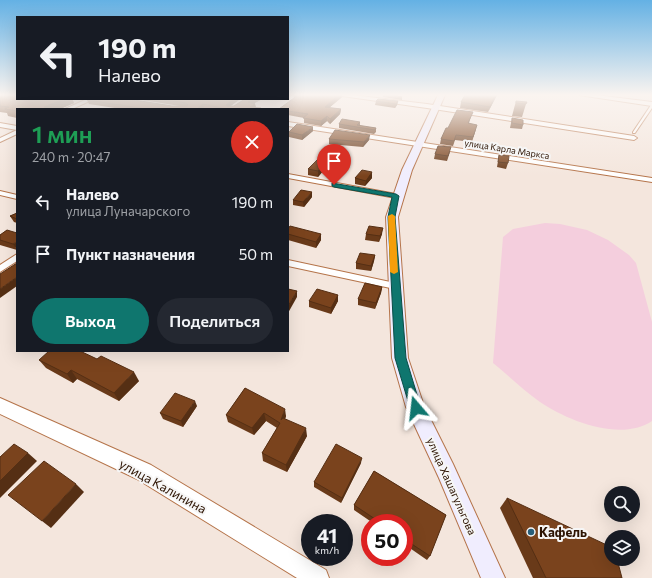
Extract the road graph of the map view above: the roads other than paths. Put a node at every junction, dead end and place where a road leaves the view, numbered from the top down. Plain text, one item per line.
1 (429, 122) edge
2 (557, 122) edge
3 (642, 122) edge
4 (289, 124) edge
5 (0, 125) edge
6 (16, 128) edge
7 (16, 132) edge
8 (634, 135) joint
9 (0, 140) edge
10 (418, 144) junction
11 (289, 176) edge
12 (652, 180) edge
13 (0, 193) edge
14 (396, 196) junction
15 (16, 197) edge
16 (16, 258) edge
17 (289, 263) edge
18 (0, 269) edge
19 (395, 286) junction
20 (0, 406) edge
21 (318, 578) edge
22 (493, 578) edge

1 - 10 main road, улица Хашагульгова
2 - 8 street
3 - 8 lane
4 - 10 street, улица Карла Маркса
5 - 6 street
7 - 9 street
10 - 12 street, улица Карла Маркса
10 - 14 main road, улица Хашагульгова
11 - 14 street
13 - 15 street
14 - 19 main road, улица Хашагульгова
16 - 18 street
17 - 19 street
19 - 22 main road, улица Хашагульгова
20 - 21 street, улица Калинина

